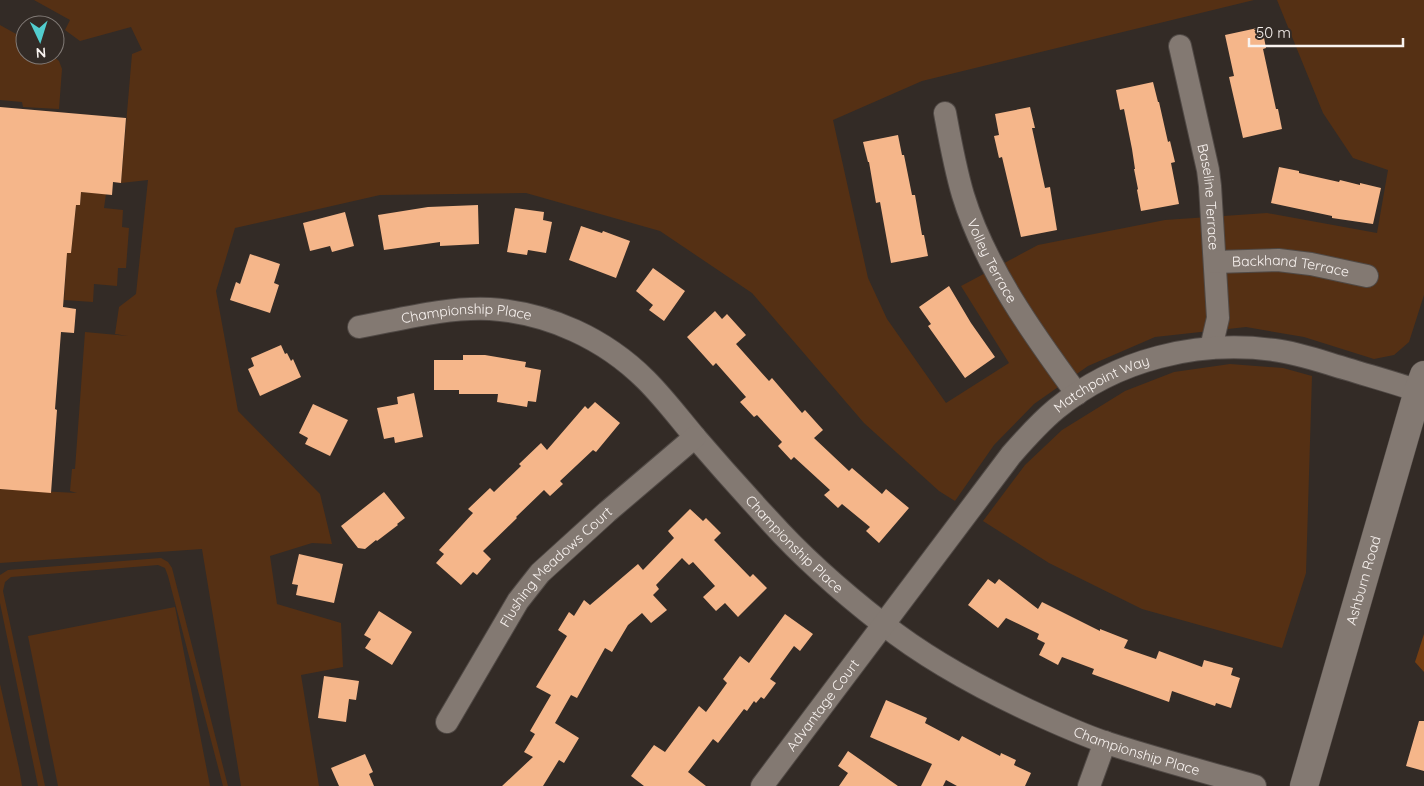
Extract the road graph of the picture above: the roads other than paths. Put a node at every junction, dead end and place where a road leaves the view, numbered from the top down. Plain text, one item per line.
1 (1180, 46) dead end
2 (945, 113) dead end
3 (1215, 262) junction
4 (1367, 276) dead end
5 (359, 327) dead end
6 (1211, 348) junction
7 (1422, 386) edge
8 (1077, 394) junction
9 (695, 436) junction
10 (883, 624) junction
11 (447, 722) dead end
12 (1105, 742) junction
13 (762, 786) edge
14 (1089, 786) edge
15 (1255, 786) edge
16 (1304, 786) edge

1 - 3 street, Baseline Terrace
2 - 8 street, Volley Terrace
3 - 4 street, Backhand Terrace
3 - 6 street, Baseline Terrace
5 - 9 street, Championship Place
6 - 7 street, Matchpoint Way
6 - 8 street, Matchpoint Way
7 - 16 street, Ashburn Road
8 - 10 street, Matchpoint Way
9 - 10 street, Championship Place
9 - 11 street, Flushing Meadows Court
10 - 12 street, Championship Place
10 - 13 street, Advantage Court
12 - 14 street
12 - 15 street, Championship Place

